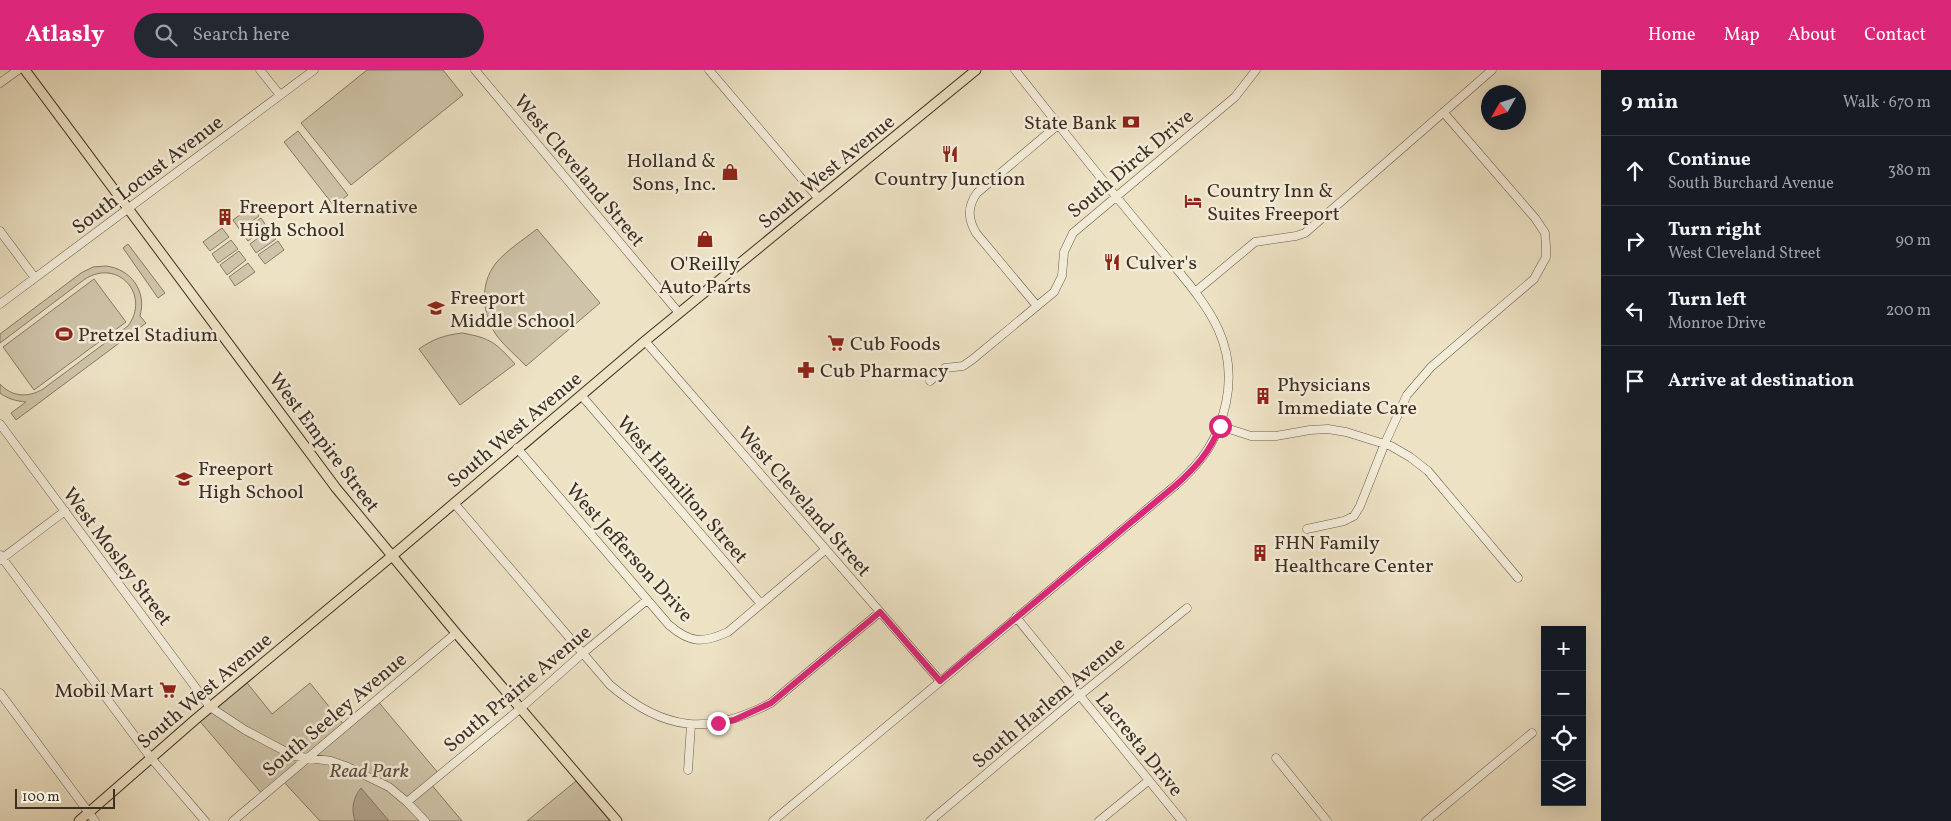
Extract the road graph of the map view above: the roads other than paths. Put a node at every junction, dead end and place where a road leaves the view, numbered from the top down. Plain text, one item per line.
1 (18, 70) edge
2 (25, 70) edge
3 (260, 70) edge
4 (314, 70) edge
5 (475, 70) edge
6 (709, 70) edge
7 (976, 70) edge
8 (1015, 70) edge
9 (1256, 70) edge
10 (1492, 70) edge
11 (0, 83) edge
12 (280, 95) junction
13 (1444, 114) junction
14 (1059, 124) junction
15 (1116, 196) junction
16 (819, 199) junction
17 (128, 209) junction
18 (0, 231) edge
19 (35, 278) junction
20 (1195, 292) junction
21 (0, 304) edge
22 (1037, 306) junction
23 (679, 313) junction
24 (645, 341) junction
25 (930, 381) dead end
26 (581, 395) junction
27 (0, 424) edge
28 (1220, 426) junction
29 (1385, 443) junction
30 (517, 448) junction
31 (454, 503) junction
32 (65, 511) junction
33 (1307, 529) dead end
34 (826, 550) junction
35 (392, 556) junction
36 (1, 558) edge
37 (1518, 578) dead end
38 (648, 600) junction
39 (761, 604) junction
40 (1187, 608) dead end
41 (880, 612) junction
42 (1016, 617) junction
43 (456, 633) junction
44 (583, 653) junction
45 (940, 681) junction
46 (0, 693) edge
47 (1080, 695) junction
48 (210, 707) junction
49 (521, 708) junction
50 (691, 724) junction
51 (1532, 733) dead end
52 (151, 758) junction
53 (306, 758) junction
54 (1276, 758) dead end
55 (688, 770) dead end
56 (1148, 780) junction
57 (407, 802) junction
58 (89, 813) junction
59 (79, 821) edge
60 (95, 821) edge
61 (205, 821) edge
62 (233, 821) edge
63 (425, 821) edge
64 (617, 821) edge
65 (773, 821) edge
66 (930, 821) edge
67 (1099, 821) edge
68 (1182, 821) edge
69 (1327, 821) edge
70 (1426, 821) edge

1 - 11 street
2 - 17 main road, West Empire Street
3 - 12 street
4 - 12 street, South Locust Avenue
5 - 23 street, West Cleveland Street
6 - 16 street
7 - 16 main road, South West Avenue
8 - 14 street
9 - 15 street, South Dirck Drive
10 - 13 street
12 - 17 street, South Locust Avenue
13 - 20 street
13 - 29 street
14 - 15 street
14 - 22 street
15 - 20 street
15 - 22 street, South Dirck Drive
16 - 23 main road, South West Avenue
17 - 19 street, South Locust Avenue
17 - 35 main road, West Empire Street
18 - 19 street
19 - 21 street, South Locust Avenue
20 - 28 street
22 - 25 street, South Dirck Drive
23 - 24 main road, South West Avenue
24 - 26 main road, South West Avenue
24 - 34 street, West Cleveland Street
26 - 30 main road, South West Avenue
26 - 39 street, West Hamilton Street
27 - 32 street, West Mosley Street
28 - 29 street
28 - 42 street
29 - 33 street
29 - 37 street
30 - 31 main road, South West Avenue
30 - 38 street, West Jefferson Drive
31 - 35 main road, South West Avenue
31 - 44 street
32 - 36 street
32 - 48 street, West Mosley Street
34 - 39 street, West Jefferson Drive
34 - 41 street, West Cleveland Street
35 - 43 main road, West Empire Street
35 - 48 main road, South West Avenue
36 - 52 street
38 - 39 street, West Jefferson Drive
38 - 44 street, South Prairie Avenue
40 - 47 street, South Harlem Avenue
41 - 45 street, West Cleveland Street
41 - 50 street
42 - 45 street
42 - 47 street, Lacresta Drive
43 - 49 main road, West Empire Street
43 - 53 street, South Seeley Avenue
44 - 49 street, South Prairie Avenue
44 - 50 street
45 - 65 street
46 - 58 street
47 - 56 street, Lacresta Drive
47 - 66 street, South Harlem Avenue
48 - 52 main road, South West Avenue
48 - 53 street
49 - 57 street, South Prairie Avenue
49 - 64 main road, West Empire Street
50 - 55 street
51 - 70 street
52 - 58 main road, South West Avenue
52 - 61 street
53 - 57 street
53 - 62 street, South Seeley Avenue
54 - 69 street
56 - 67 street
56 - 68 street, Lacresta Drive
57 - 63 street
58 - 59 main road, South West Avenue
58 - 60 street

